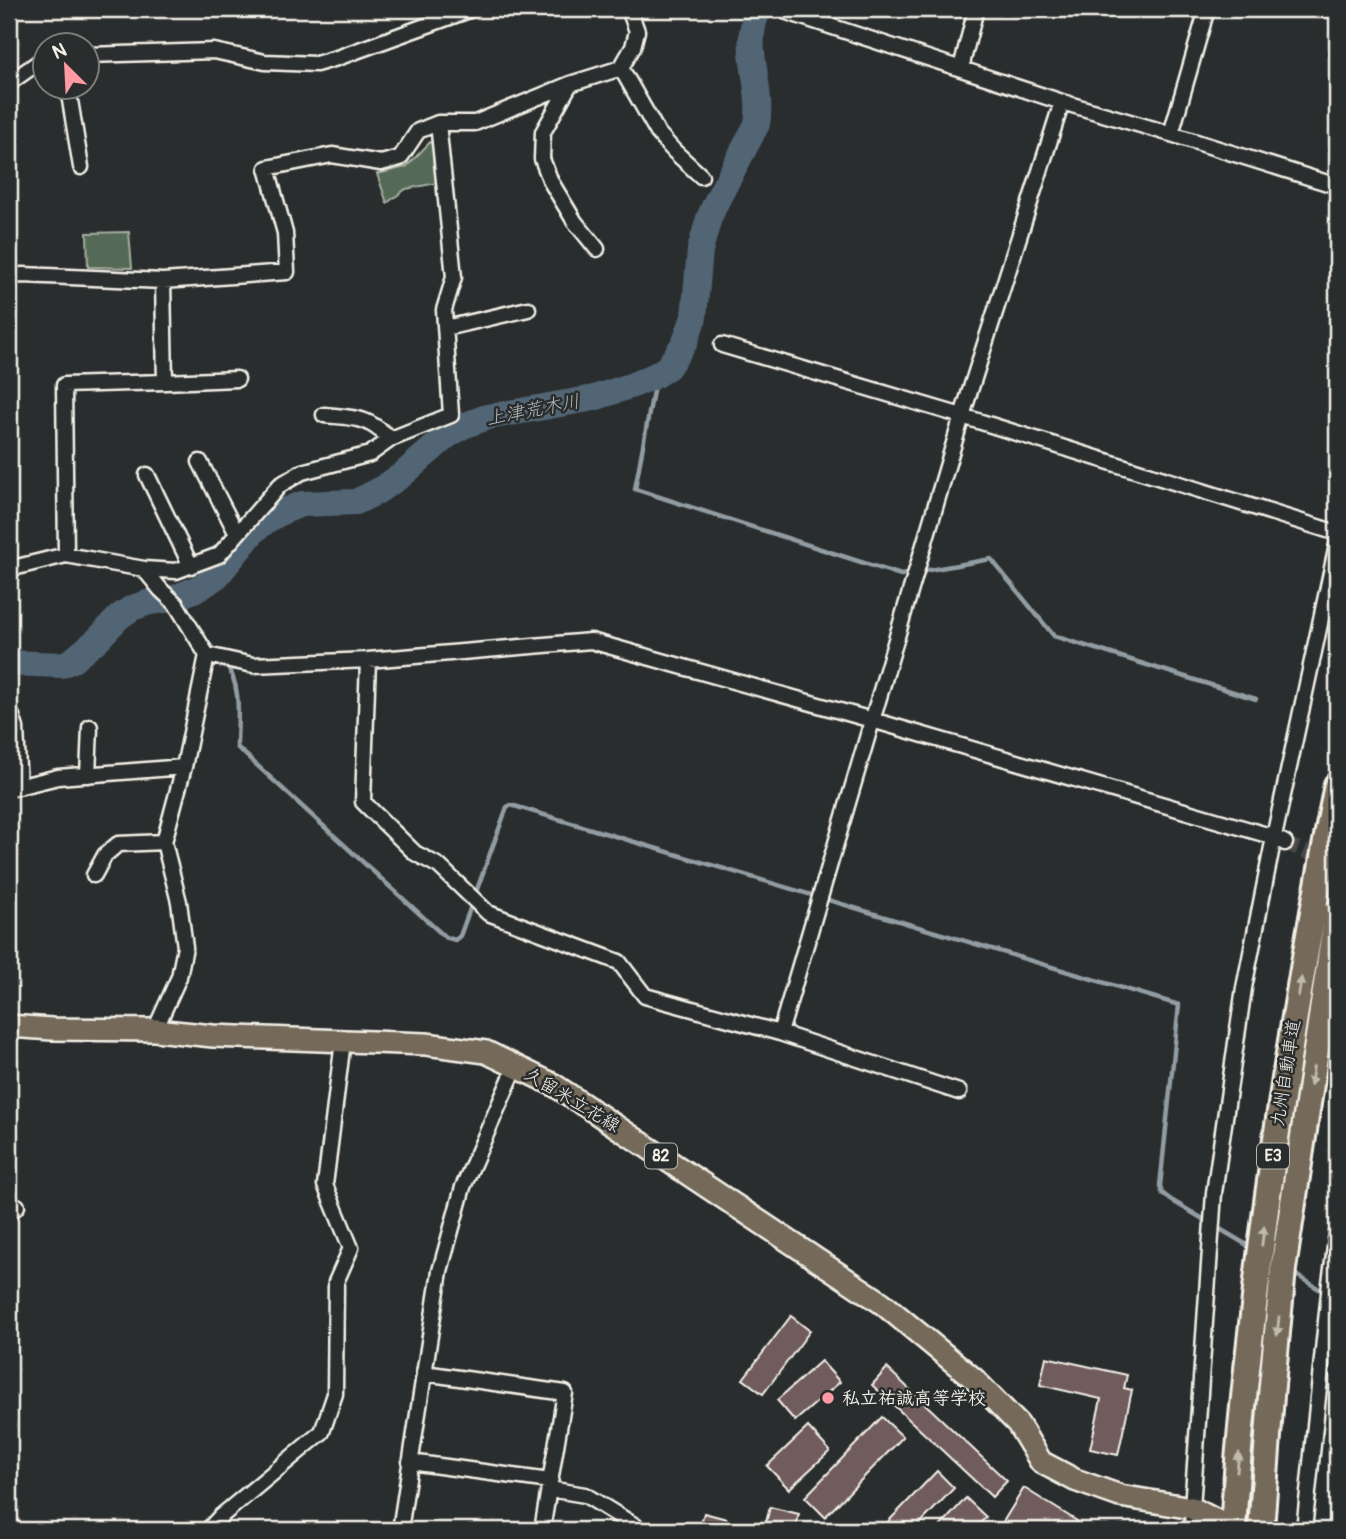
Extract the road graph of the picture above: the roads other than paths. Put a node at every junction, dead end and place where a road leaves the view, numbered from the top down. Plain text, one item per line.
1 (472, 9) edge
2 (629, 9) edge
3 (976, 9) edge
4 (1207, 9) edge
5 (785, 11) dead end
6 (102, 55) edge
7 (32, 67) edge
8 (621, 68) junction
9 (961, 68) junction
10 (9, 83) edge
11 (570, 84) junction
12 (70, 102) edge
13 (1062, 102) junction
14 (438, 123) junction
15 (1171, 134) junction
16 (81, 167) dead end
17 (701, 176) dead end
18 (1337, 186) edge
19 (597, 249) dead end
20 (9, 276) edge
21 (163, 281) junction
22 (528, 309) dead end
23 (446, 328) junction
24 (722, 345) dead end
25 (237, 379) dead end
26 (165, 382) junction
27 (324, 415) dead end
28 (962, 416) junction
29 (391, 439) junction
30 (200, 462) dead end
31 (147, 475) dead end
32 (1337, 533) edge
33 (237, 534) junction
34 (1337, 545) edge
35 (66, 555) junction
36 (191, 566) junction
37 (9, 569) edge
38 (144, 569) junction
39 (207, 655) junction
40 (368, 660) junction
41 (12, 716) dead end
42 (872, 720) junction
43 (90, 727) dead end
44 (184, 766) junction
45 (88, 775) junction
46 (1337, 785) edge
47 (14, 788) edge
48 (1280, 840) junction
49 (164, 842) junction
50 (94, 875) dead end
51 (1337, 912) edge
52 (9, 1026) edge
53 (155, 1030) junction
54 (780, 1033) junction
55 (343, 1041) junction
56 (516, 1066) junction
57 (959, 1092) dead end
58 (1337, 1233) edge
59 (424, 1373) junction
60 (410, 1462) junction
61 (550, 1485) junction
62 (1192, 1508) junction
63 (1226, 1526) edge
64 (208, 1530) edge
65 (400, 1530) edge
66 (542, 1530) edge
67 (642, 1530) edge
68 (1192, 1530) edge
69 (1261, 1530) edge
70 (1304, 1530) edge

1 - 6 street
2 - 8 street
3 - 9 street
4 - 15 street
5 - 9 street
7 - 10 street
8 - 11 street
8 - 17 street
9 - 13 street
11 - 14 street
11 - 19 street
12 - 16 street
13 - 15 street
13 - 28 street
14 - 21 street
14 - 23 street
15 - 18 street
20 - 21 street
21 - 26 street
22 - 23 street
23 - 29 street
24 - 28 street
25 - 26 street
26 - 35 street
27 - 29 street
28 - 32 street
28 - 42 street
29 - 33 street
30 - 33 street
31 - 36 street
33 - 36 street
34 - 48 street
35 - 37 street
35 - 38 street
36 - 38 street
38 - 39 street
39 - 40 street
39 - 44 street
40 - 42 street
40 - 54 street
41 - 47 street
42 - 48 street
42 - 54 street
43 - 45 street
44 - 45 street
44 - 49 street
45 - 47 street
63 -> 46 highway, 九州自動車道 / E3
48 - 62 street
49 - 50 street
49 - 53 street
51 -> 69 highway, 九州自動車道 / E3
52 - 53 main road, 久留米立花線 / 82
53 - 55 main road, 久留米立花線 / 82
54 - 57 street
55 - 56 main road, 久留米立花線 / 82
55 - 64 street
56 - 59 street
56 - 62 main road, 久留米立花線 / 82
58 - 70 street
59 - 60 street
59 - 61 street
60 - 61 street
60 - 65 street
61 - 66 street
61 - 67 street
62 - 63 main road, 久留米立花線 / 82
62 - 68 street

